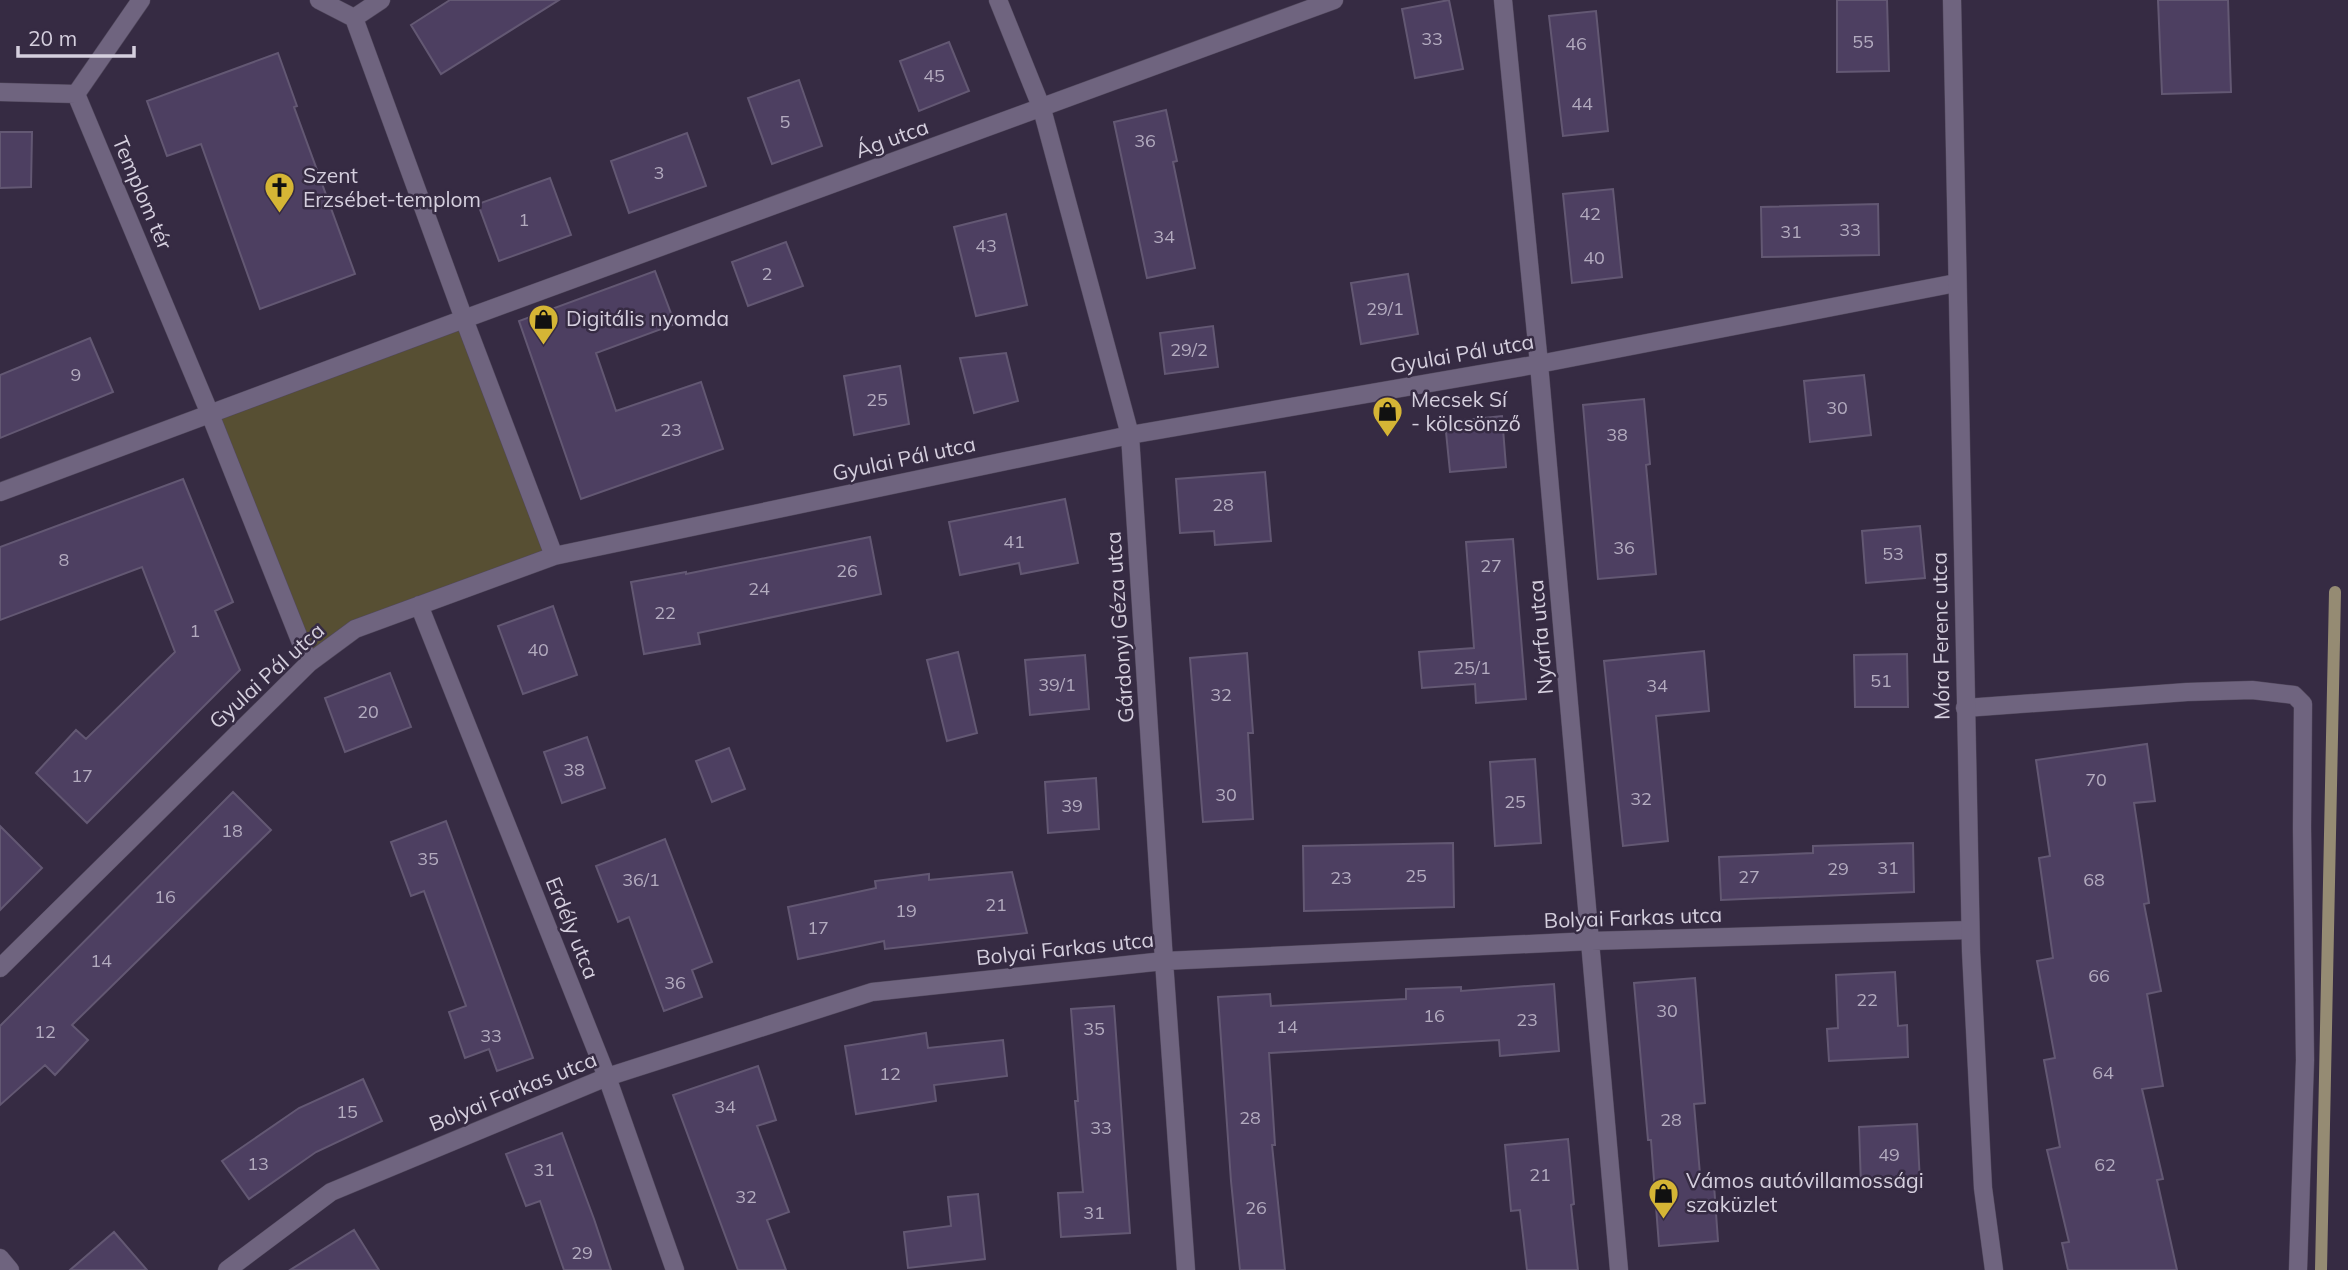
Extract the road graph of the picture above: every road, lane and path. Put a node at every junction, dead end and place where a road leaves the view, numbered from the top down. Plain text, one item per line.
1 (141, 0) edge
2 (319, 0) edge
3 (381, 0) edge
4 (998, 0) edge
5 (1334, 0) edge
6 (1503, 0) edge
7 (1952, 0) edge
8 (354, 18) junction
9 (0, 92) edge
10 (76, 94) junction
11 (1042, 109) junction
12 (1956, 283) junction
13 (464, 319) junction
14 (1539, 364) junction
15 (210, 414) junction
16 (1130, 435) junction
17 (0, 492) edge
18 (554, 556) junction
19 (419, 605) junction
20 (309, 663) junction
21 (1965, 708) junction
22 (1970, 930) junction
23 (1591, 941) junction
24 (1164, 961) junction
25 (0, 968) edge
26 (607, 1077) junction
27 (0, 1258) edge
28 (10, 1270) edge
29 (227, 1270) edge
30 (675, 1270) edge
31 (1186, 1270) edge
32 (1619, 1270) edge
33 (1994, 1270) edge
34 (2298, 1270) edge

1 - 10 street
2 - 8 street
3 - 8 street
4 - 11 street, Gárdonyi Géza utca
5 - 11 street, Ág utca
6 - 14 street, Nyárfa utca
7 - 12 street, Móra Ferenc utca
8 - 13 street
9 - 10 street
10 - 15 street, Templom tér
11 - 13 street, Ág utca
11 - 16 street, Gárdonyi Géza utca
12 - 14 street, Gyulai Pál utca
12 - 21 street, Móra Ferenc utca
13 - 15 street
13 - 18 street
14 - 16 street, Gyulai Pál utca
14 - 23 street, Nyárfa utca
15 - 17 street
15 - 20 street, Templom tér
16 - 18 street, Gyulai Pál utca
16 - 24 street, Gárdonyi Géza utca
18 - 19 street, Gyulai Pál utca
19 - 20 street, Gyulai Pál utca
19 - 26 street, Erdély utca
20 - 25 street, Gyulai Pál utca
21 - 22 street, Móra Ferenc utca
21 - 34 street
22 - 23 street, Bolyai Farkas utca
22 - 33 street, Móra Ferenc utca
23 - 24 street, Bolyai Farkas utca
23 - 32 street, Nyárfa utca
24 - 26 street, Bolyai Farkas utca
24 - 31 street, Gárdonyi Géza utca
26 - 29 street, Bolyai Farkas utca
26 - 30 street, Erdély utca
27 - 28 street

